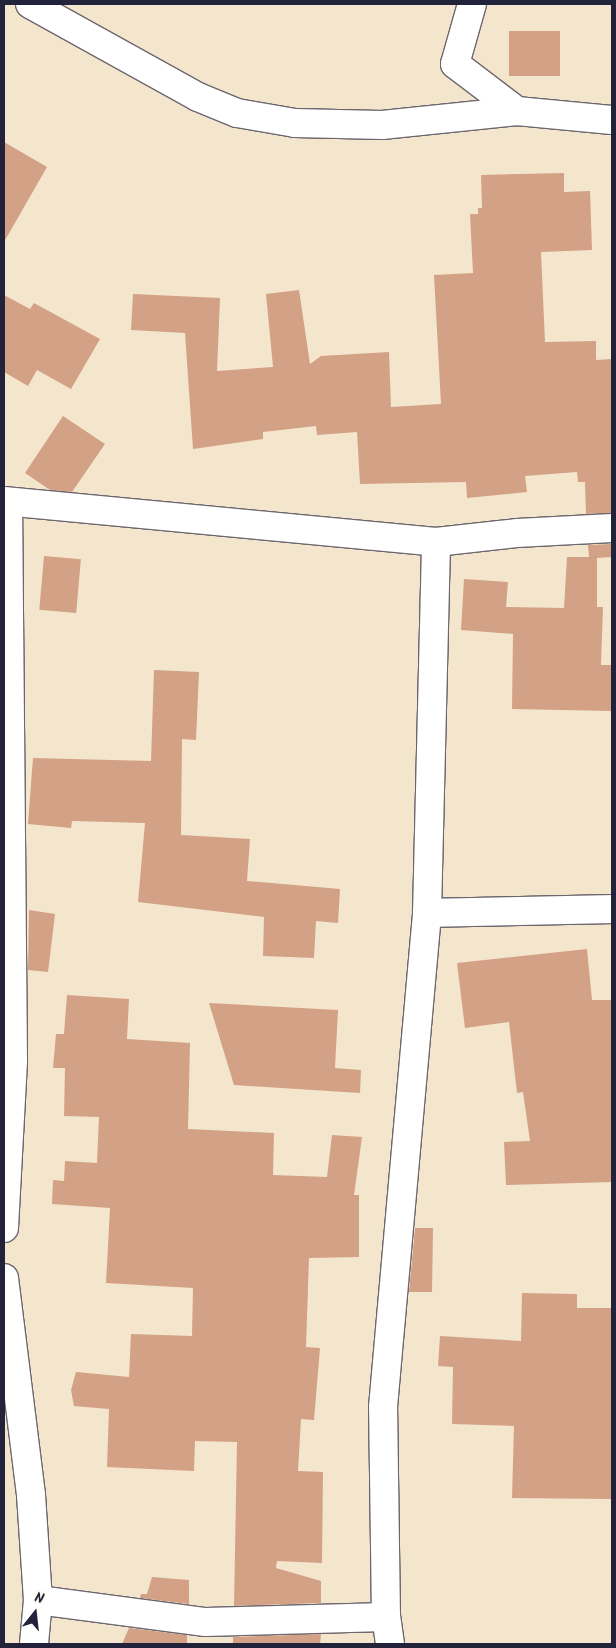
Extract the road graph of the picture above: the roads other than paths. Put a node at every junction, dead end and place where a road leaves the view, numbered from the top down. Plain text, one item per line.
1 (31, 4) edge
2 (472, 4) edge
3 (517, 111) junction
4 (612, 120) edge
5 (6, 502) edge
6 (612, 528) edge
7 (436, 542) junction
8 (612, 909) edge
9 (427, 913) junction
10 (4, 1228) edge
11 (4, 1278) edge
12 (38, 1600) junction
13 (386, 1616) junction
14 (34, 1644) edge
15 (390, 1644) edge

1 - 3 street
2 - 3 street
3 - 4 street
5 - 7 street
5 - 10 street
6 - 7 street
7 - 9 street
8 - 9 street
9 - 13 street
11 - 12 street
12 - 13 street
12 - 14 street
13 - 15 street

